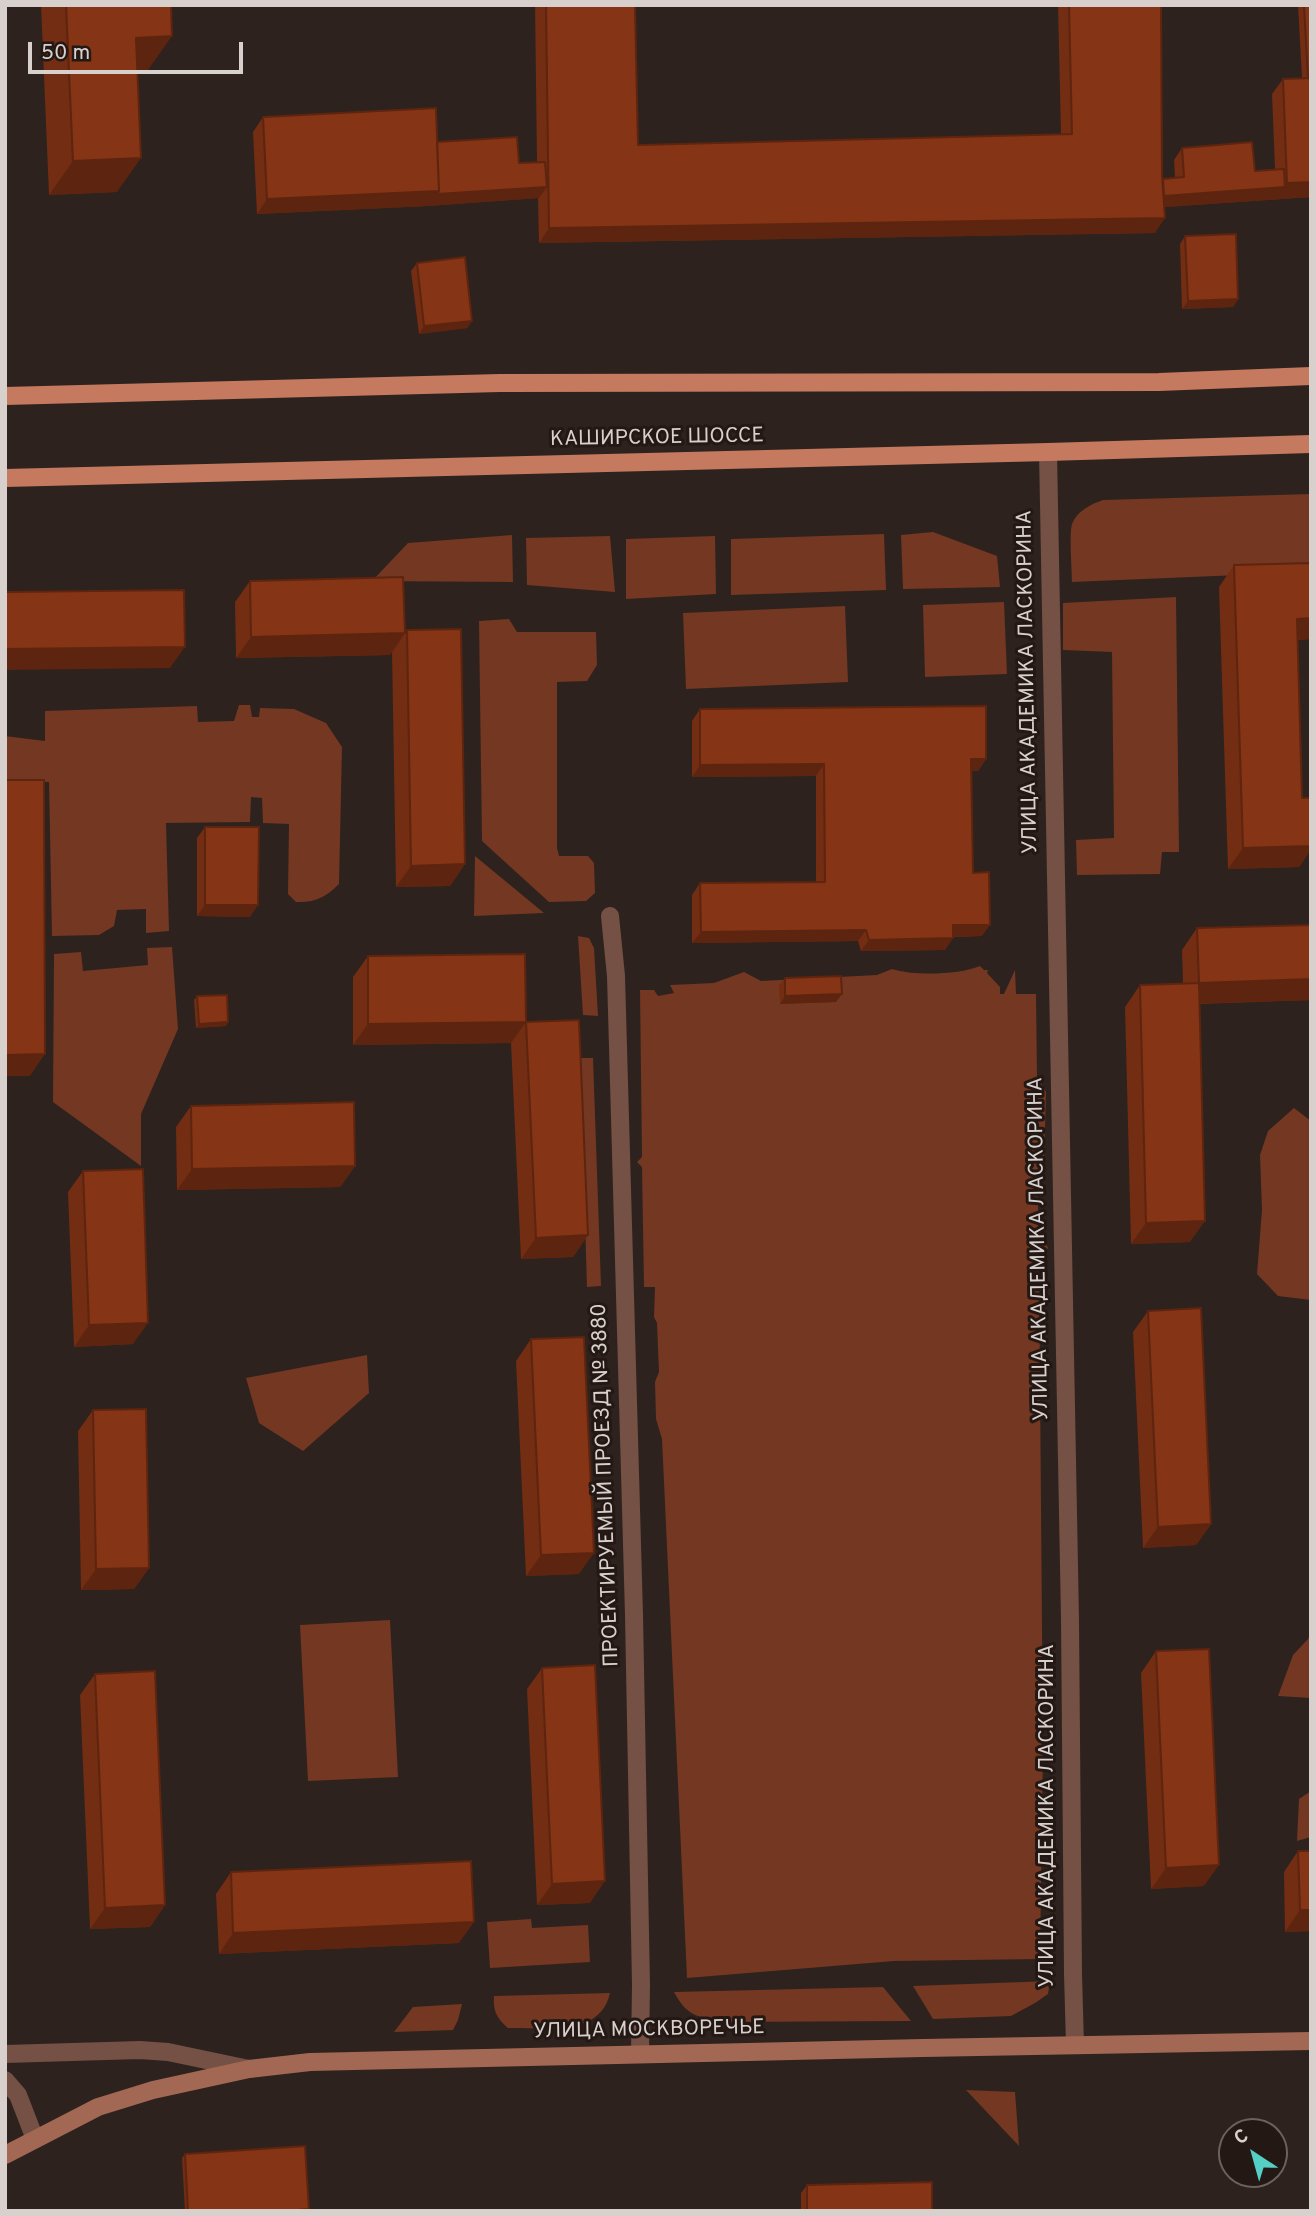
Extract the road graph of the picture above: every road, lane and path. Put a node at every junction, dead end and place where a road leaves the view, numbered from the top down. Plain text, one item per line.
1 (1311, 376) edge
2 (5, 396) edge
3 (1311, 444) edge
4 (1048, 452) junction
5 (5, 478) edge
6 (610, 916) dead end
7 (1311, 2041) edge
8 (1075, 2045) junction
9 (640, 2053) junction
10 (5, 2054) edge
11 (249, 2069) junction
12 (5, 2080) edge
13 (35, 2139) junction
14 (7, 2149) edge

1 - 2 main road
3 - 4 main road, КАШИРСКОЕ ШОССЕ
4 - 5 main road, КАШИРСКОЕ ШОССЕ
4 - 8 street, УЛИЦА АКАДЕМИКА ЛАСКОРИНА
6 - 9 street, ПРОЕКТИРУЕМЫЙ ПРОЕЗД № 3880
7 - 8 main road, УЛИЦА МОСКВОРЕЧЬЕ
8 - 9 main road, УЛИЦА МОСКВОРЕЧЬЕ
9 - 11 main road, УЛИЦА МОСКВОРЕЧЬЕ
10 - 11 street
11 - 13 main road, УЛИЦА МОСКВОРЕЧЬЕ
12 - 13 street
13 - 14 main road, УЛИЦА МОСКВОРЕЧЬЕ

